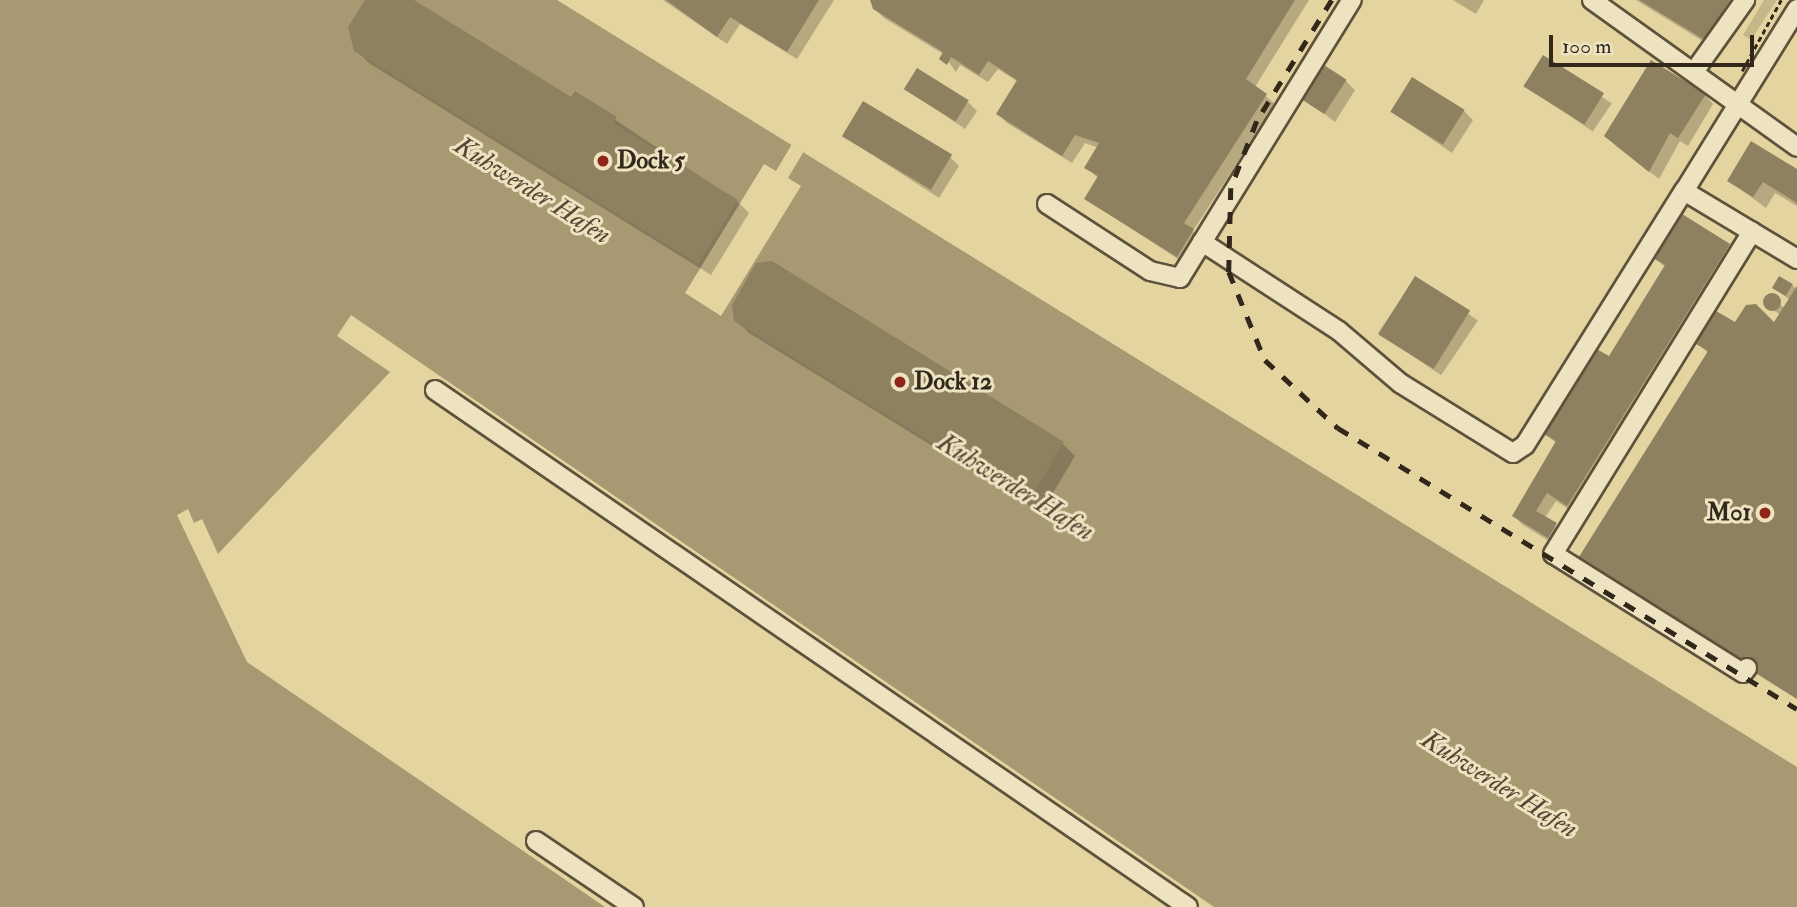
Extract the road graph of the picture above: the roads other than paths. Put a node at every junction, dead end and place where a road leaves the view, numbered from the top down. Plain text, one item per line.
1 (1352, 0) edge
2 (1592, 0) edge
3 (1745, 0) edge
4 (1797, 9) edge
5 (1696, 69) junction
6 (1738, 103) junction
7 (1797, 147) edge
8 (1685, 191) junction
9 (1047, 204) dead end
10 (1752, 232) junction
11 (1202, 242) junction
12 (1797, 259) edge
13 (436, 390) dead end
14 (1747, 668) dead end
15 (536, 841) dead end
16 (634, 907) edge
17 (1188, 907) edge

1 - 11 lane
2 - 5 lane
3 - 5 lane
4 - 6 lane
5 - 6 lane
6 - 7 lane
6 - 8 lane
8 - 10 lane
8 - 11 lane
9 - 11 lane
10 - 12 lane
10 - 14 lane
13 - 17 lane
15 - 16 lane

